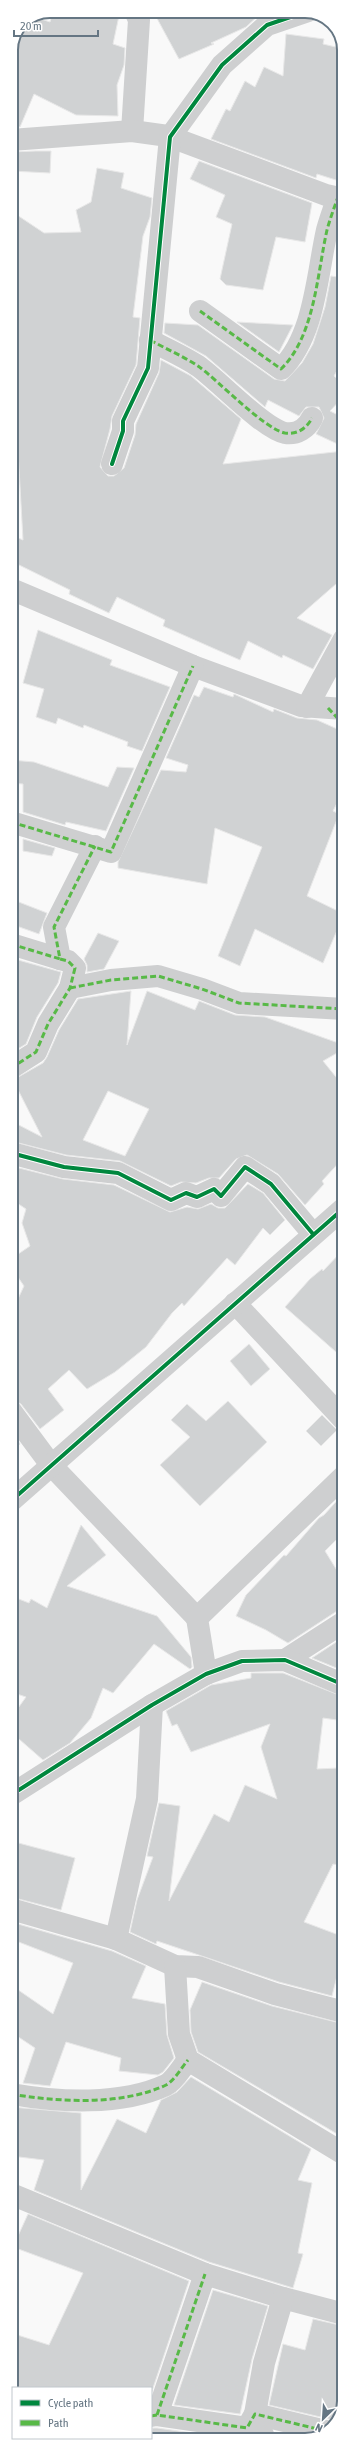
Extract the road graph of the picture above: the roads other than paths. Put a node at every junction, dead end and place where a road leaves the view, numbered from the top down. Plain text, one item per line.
1 (138, 18) edge
2 (288, 18) edge
3 (132, 131) junction
4 (170, 137) junction
5 (18, 139) edge
6 (337, 197) edge
7 (337, 207) edge
8 (200, 311) dead end
9 (150, 340) junction
10 (312, 418) dead end
11 (112, 464) dead end
12 (18, 592) edge
13 (337, 652) edge
14 (193, 666) junction
15 (307, 707) junction
16 (336, 708) edge
17 (18, 824) edge
18 (94, 846) junction
19 (18, 946) edge
20 (60, 959) junction
21 (70, 988) junction
22 (337, 1009) edge
23 (18, 1064) edge
24 (18, 1155) edge
25 (337, 1214) edge
26 (313, 1234) junction
27 (235, 1304) junction
28 (337, 1413) edge
29 (18, 1421) edge
30 (51, 1466) junction
31 (337, 1483) edge
32 (18, 1495) edge
33 (197, 1618) junction
34 (337, 1627) edge
35 (285, 1660) junction
36 (206, 1674) junction
37 (337, 1682) edge
38 (152, 1705) junction
39 (18, 1790) edge
40 (18, 1911) edge
41 (116, 1939) junction
42 (175, 1966) junction
43 (337, 2010) edge
44 (188, 2060) junction
45 (18, 2095) edge
46 (337, 2150) edge
47 (18, 2197) edge
48 (205, 2274) junction
49 (283, 2298) junction
50 (337, 2312) edge
51 (255, 2414) junction
52 (154, 2416) edge
53 (320, 2430) edge
54 (262, 2433) edge

1 - 3 street
2 - 4 street
3 - 4 street
3 - 5 street
4 - 6 street
4 - 9 street
7 - 8 street
9 - 10 street
9 - 11 street
12 - 14 street
13 - 15 street
14 - 15 street
14 - 18 street
15 - 16 street
17 - 18 street
18 - 20 street
19 - 20 street
20 - 21 street
21 - 22 street
21 - 23 street
24 - 26 street
25 - 26 street
26 - 27 street
27 - 28 street
27 - 30 street
29 - 30 street
30 - 32 street
30 - 33 street
31 - 33 street
33 - 36 street
34 - 35 street
35 - 36 street
35 - 37 street
36 - 38 street
38 - 39 street
38 - 41 street
40 - 41 street
41 - 42 street
42 - 43 street
42 - 44 street
44 - 45 street
44 - 46 street
47 - 48 street
48 - 49 street
48 - 52 street
49 - 50 street
49 - 51 street
51 - 52 street
51 - 53 street
51 - 54 street

